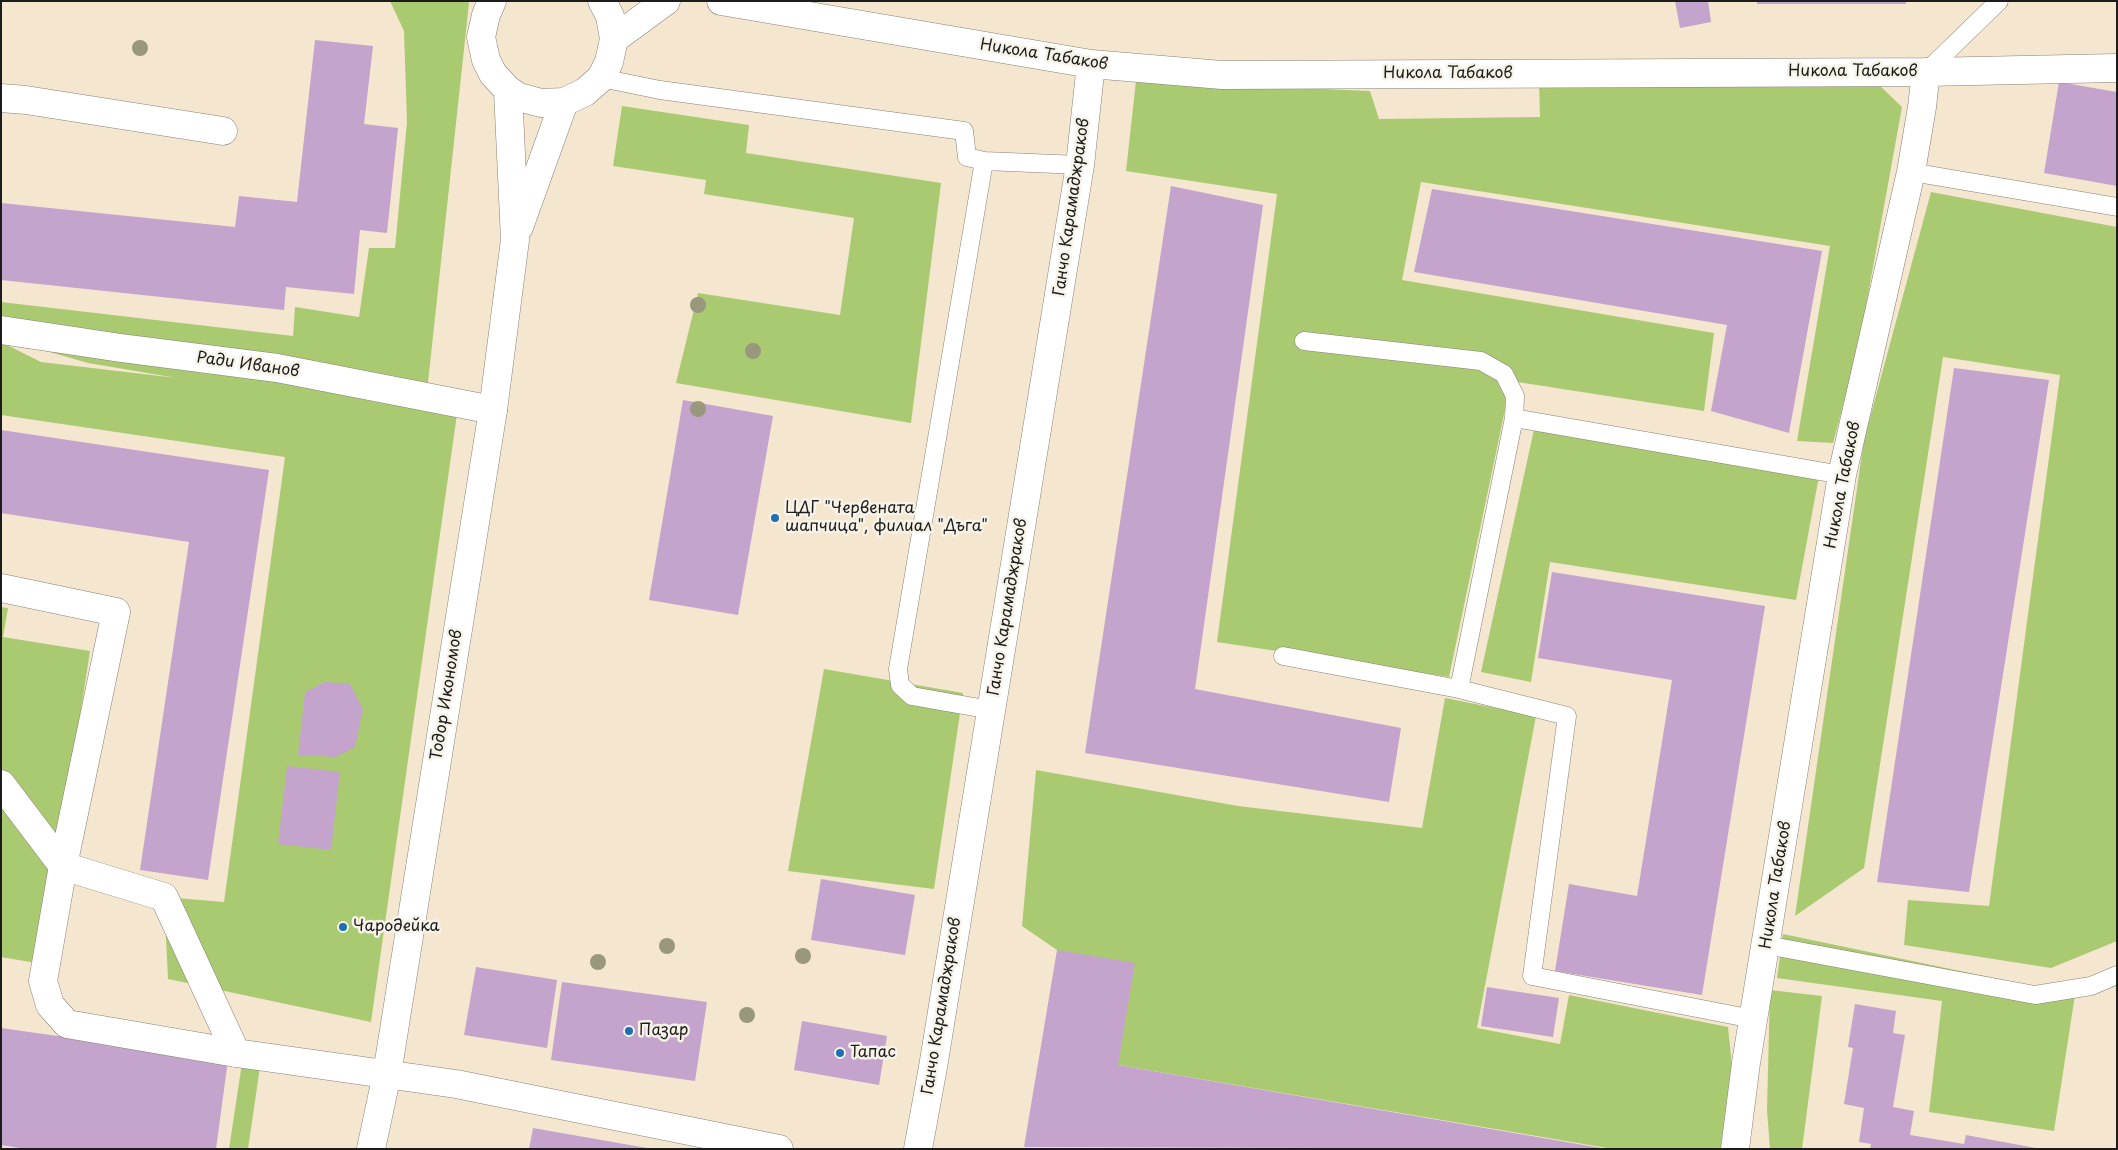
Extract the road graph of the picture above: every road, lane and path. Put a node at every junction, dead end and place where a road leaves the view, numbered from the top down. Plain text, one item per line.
1 (492, 1) edge
2 (602, 1) edge
3 (666, 1) edge
4 (721, 1) edge
5 (1999, 1) edge
6 (614, 39) junction
7 (1091, 64) junction
8 (2117, 68) edge
9 (1926, 72) junction
10 (601, 78) junction
11 (508, 90) junction
12 (1, 98) edge
13 (564, 102) junction
14 (224, 131) dead end
15 (984, 162) junction
16 (1080, 165) junction
17 (1911, 172) junction
18 (2117, 207) edge
19 (515, 240) junction
20 (1, 330) edge
21 (1304, 341) dead end
22 (492, 410) junction
23 (1514, 418) junction
24 (1842, 475) junction
25 (1, 588) edge
26 (1283, 656) dead end
27 (1459, 688) junction
28 (991, 710) junction
29 (1, 784) edge
30 (63, 866) junction
31 (1766, 945) junction
32 (2117, 975) edge
33 (1753, 1019) junction
34 (236, 1053) junction
35 (387, 1074) junction
36 (775, 1148) edge
37 (371, 1149) edge
38 (918, 1149) edge
39 (1735, 1149) edge

1 - 11 street
2 - 6 street
3 - 6 street
4 - 7 street, Никола Табаков
5 - 9 lane
6 - 10 street
7 - 9 street, Никола Табаков
7 - 16 street, Ганчо Карамаджраков
8 - 9 street
9 - 17 street, Никола Табаков
10 - 13 street
10 - 15 lane
11 - 13 street
11 - 19 street
12 - 14 street
13 - 19 street
15 - 16 lane
15 - 28 lane
16 - 28 street, Ганчо Карамаджраков
17 - 18 lane
17 - 24 street, Никола Табаков
19 - 22 street, Тодор Икономов
20 - 22 street, Ради Иванов
21 - 23 lane
22 - 35 street, Тодор Икономов
23 - 24 lane
23 - 27 lane
24 - 31 street, Никола Табаков
25 - 30 street
26 - 27 lane
27 - 33 lane
28 - 38 street, Ганчо Карамаджраков
29 - 30 street
30 - 34 street
30 - 34 street
31 - 32 lane
31 - 33 street, Никола Табаков
33 - 39 street, Никола Табаков
34 - 35 street
35 - 36 street
35 - 37 street, Тодор Икономов

